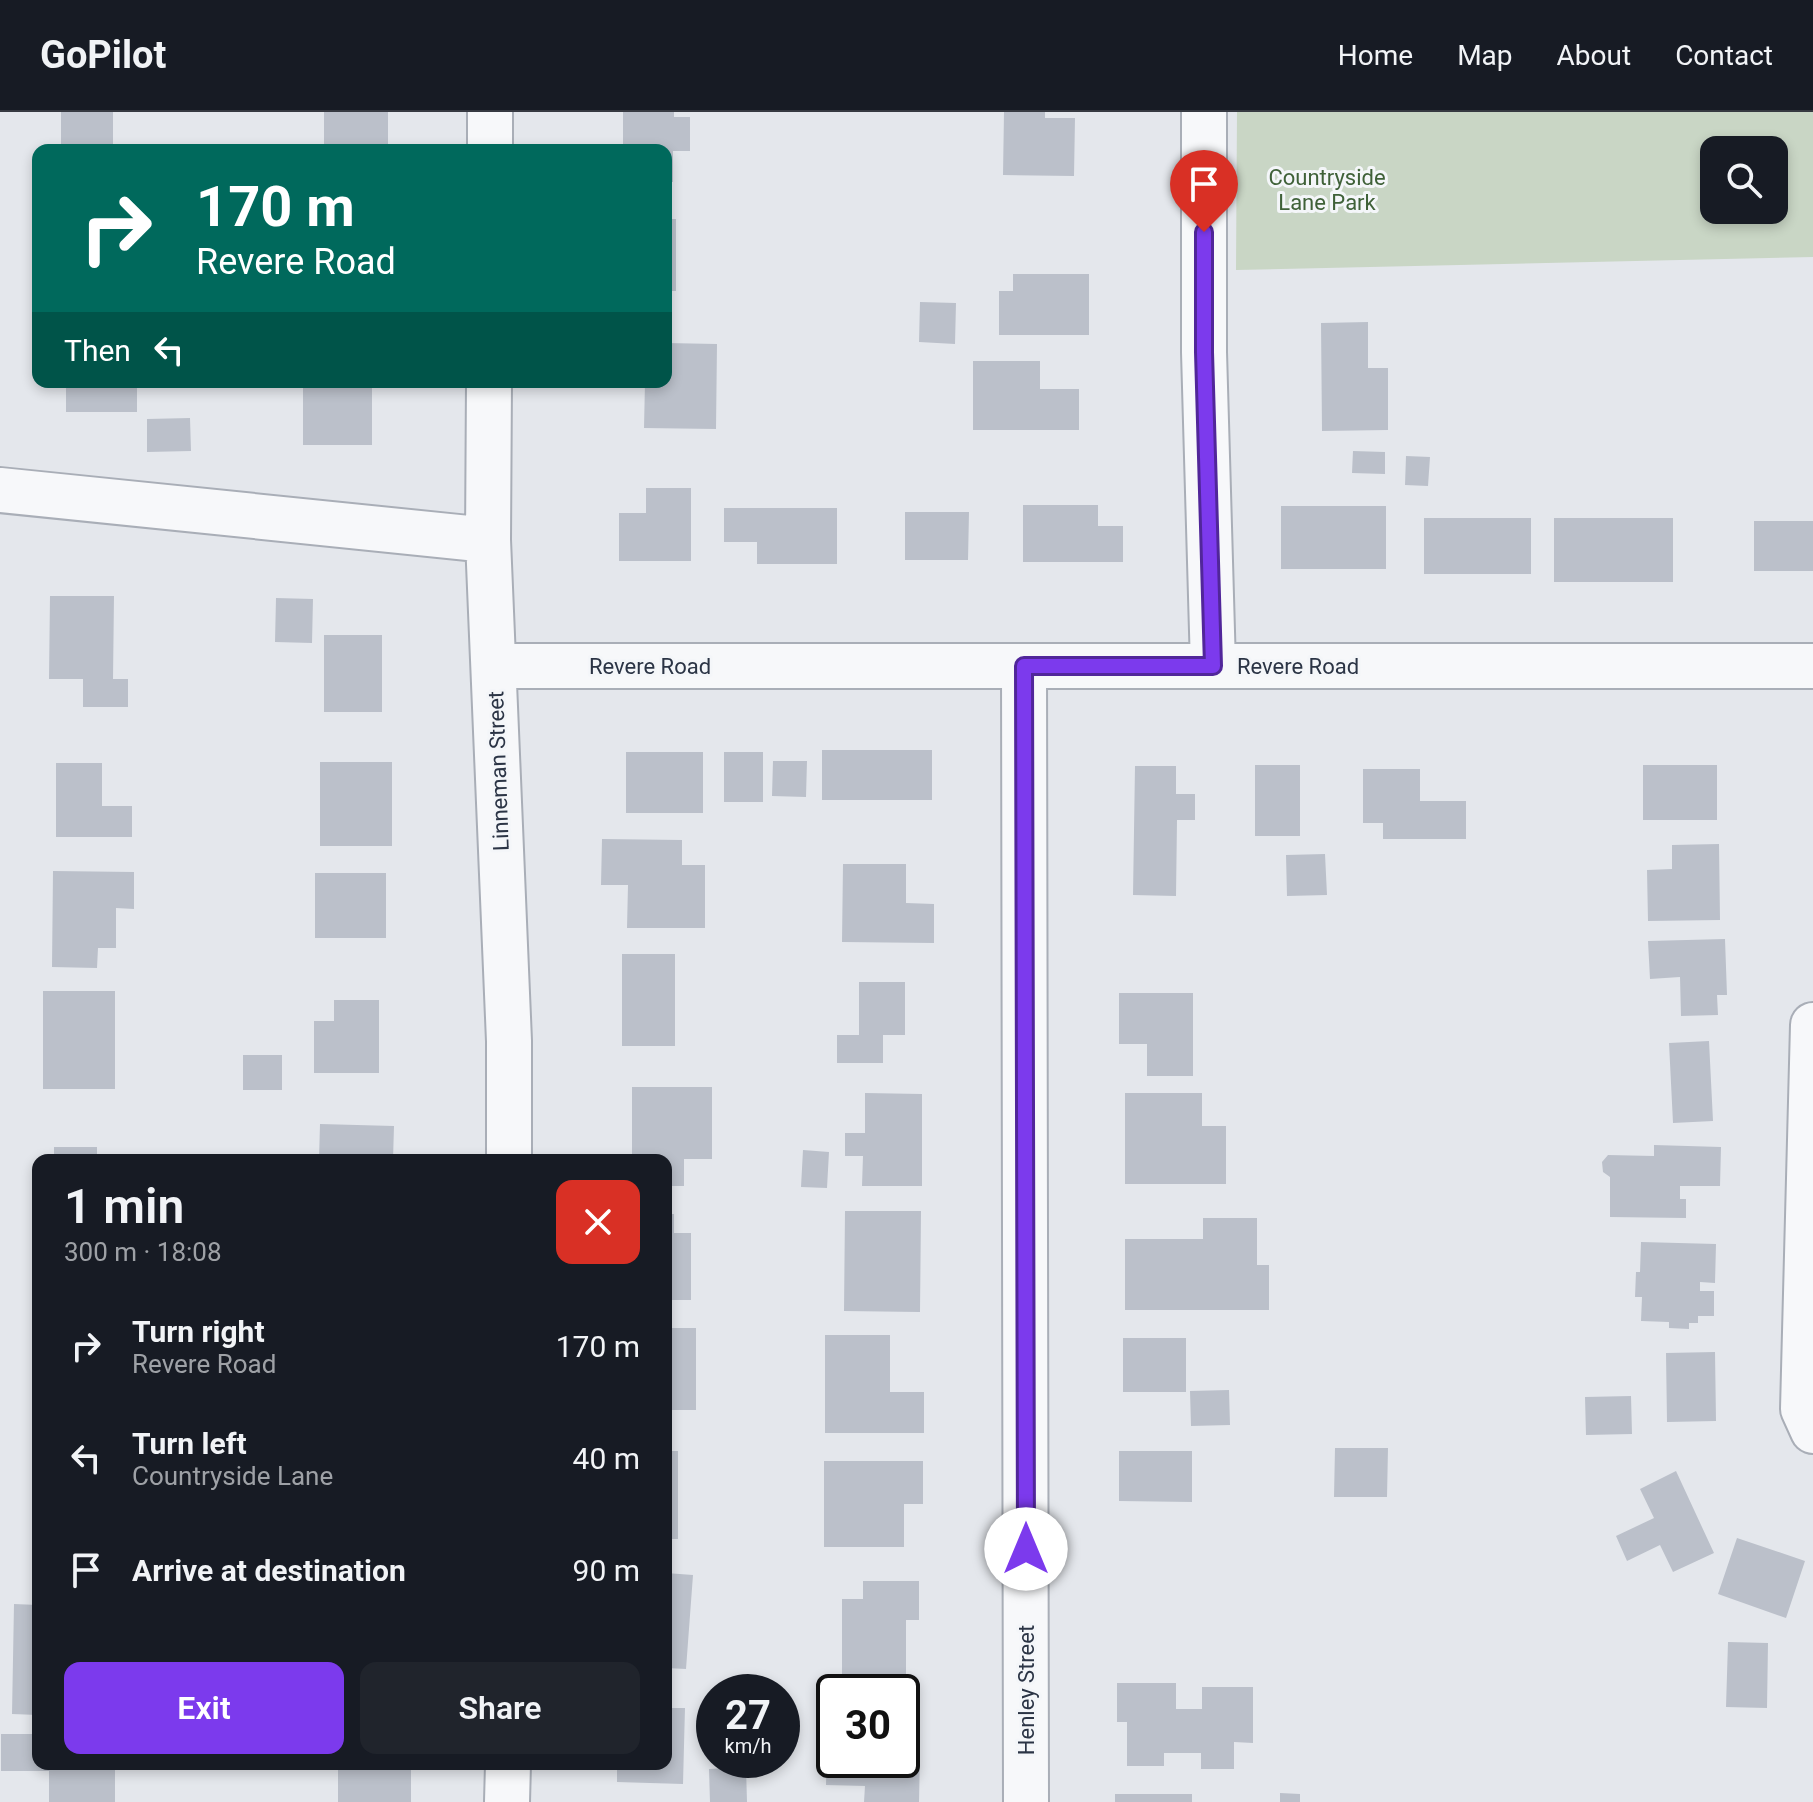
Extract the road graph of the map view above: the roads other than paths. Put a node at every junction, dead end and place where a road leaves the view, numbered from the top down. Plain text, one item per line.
1 (490, 112) edge
2 (1204, 112) edge
3 (490, 144) edge
4 (489, 388) edge
5 (0, 490) edge
6 (488, 540) junction
7 (494, 666) junction
8 (1024, 666) junction
9 (1213, 666) junction
10 (1813, 666) edge
11 (1813, 1025) edge
12 (1812, 1082) edge
13 (509, 1154) edge
14 (1813, 1431) edge
15 (508, 1770) edge
16 (507, 1802) edge
17 (1026, 1802) edge

1 - 3 street
2 - 9 street
4 - 6 street, Linneman Street
5 - 6 street
6 - 7 street, Linneman Street
7 - 8 street, Revere Road
7 - 13 street, Linneman Street
8 - 9 street, Revere Road
8 - 17 street, Henley Street
9 - 10 street, Revere Road
11 - 12 street
12 - 14 street
15 - 16 street

